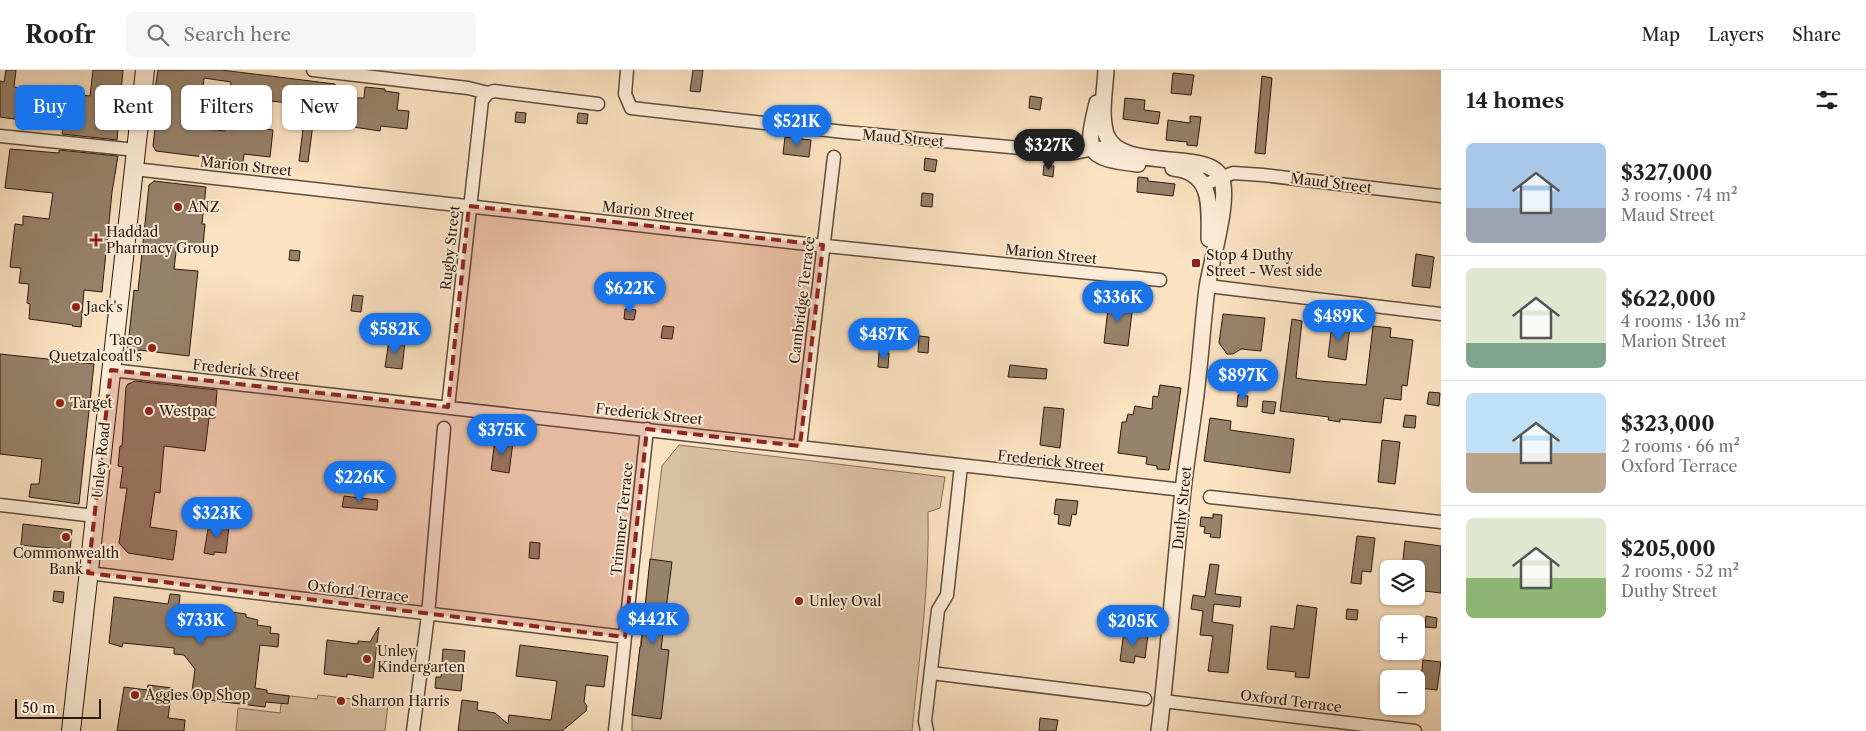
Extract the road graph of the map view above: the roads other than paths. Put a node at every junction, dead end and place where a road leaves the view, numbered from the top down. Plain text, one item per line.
1 (145, 70) edge
2 (313, 70) edge
3 (627, 70) edge
4 (1105, 70) edge
5 (488, 94) junction
6 (598, 104) dead end
7 (0, 136) edge
8 (1113, 145) junction
9 (136, 150) junction
10 (1093, 150) junction
11 (834, 157) dead end
12 (134, 169) junction
13 (1222, 178) junction
14 (1203, 185) junction
15 (1441, 196) edge
16 (469, 206) junction
17 (823, 245) junction
18 (1160, 280) dead end
19 (1208, 286) junction
20 (1441, 314) edge
21 (111, 370) junction
22 (448, 407) junction
23 (444, 428) dead end
24 (647, 429) junction
25 (800, 446) junction
26 (961, 466) junction
27 (1183, 490) junction
28 (1210, 497) dead end
29 (0, 505) edge
30 (95, 516) junction
31 (1441, 522) edge
32 (88, 573) junction
33 (428, 614) junction
34 (625, 637) junction
35 (931, 673) junction
36 (1145, 699) dead end
37 (1163, 701) junction
38 (71, 731) edge
39 (413, 731) edge
40 (615, 731) edge
41 (927, 731) edge
42 (1159, 731) edge
43 (1416, 731) edge

1 - 9 main road, Unley Road
2 - 5 street
3 - 10 street, Maud Street
4 - 8 street
4 - 10 street
5 - 6 street
5 - 16 street, Rugby Street
7 - 9 street
8 - 10 street, Maud Street
8 - 13 street
9 - 12 main road, Unley Road
10 - 14 street
11 - 17 street, Cambridge Terrace
12 - 16 street, Marion Street
12 - 21 main road, Unley Road
13 - 14 street, Maud Street
13 - 15 street, Maud Street
13 - 19 street, Duthy Street
14 - 19 street, Duthy Street
16 - 17 street, Marion Street
16 - 22 street, Rugby Street
17 - 18 street, Marion Street
17 - 25 street, Cambridge Terrace
19 - 20 street
19 - 27 street, Duthy Street
21 - 22 street, Frederick Street
21 - 30 main road, Unley Road
22 - 24 street, Frederick Street
23 - 33 street
24 - 25 street, Frederick Street
24 - 34 street, Trimmer Terrace
25 - 26 street, Frederick Street
26 - 27 street, Frederick Street
26 - 35 street
27 - 37 street, Duthy Street
28 - 31 street
29 - 30 street
30 - 32 main road, Unley Road
32 - 33 street, Oxford Terrace
32 - 38 main road, Unley Road
33 - 34 street, Oxford Terrace
33 - 39 street
34 - 40 street, Trimmer Terrace
35 - 36 street
35 - 41 street
37 - 42 street, Duthy Street
37 - 43 street, Oxford Terrace

